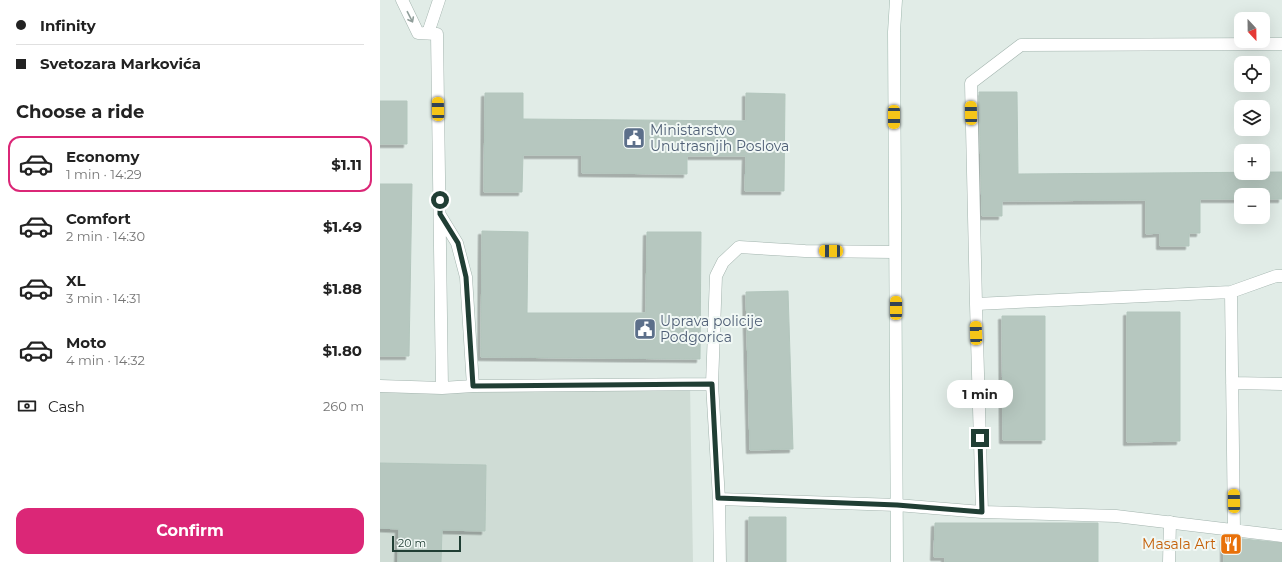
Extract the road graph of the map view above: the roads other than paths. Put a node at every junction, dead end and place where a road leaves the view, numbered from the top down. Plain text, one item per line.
1 (402, 0) edge
2 (439, 0) edge
3 (896, 0) edge
4 (423, 33) junction
5 (1282, 44) edge
6 (440, 214) junction
7 (894, 252) junction
8 (1282, 276) edge
9 (1231, 292) junction
10 (976, 304) junction
11 (1232, 383) junction
12 (712, 384) junction
13 (1282, 384) edge
14 (380, 386) edge
15 (473, 386) junction
16 (442, 388) junction
17 (718, 498) junction
18 (897, 505) junction
19 (982, 512) junction
20 (1170, 522) junction
21 (1234, 530) junction
22 (1282, 536) edge
23 (720, 562) edge
24 (897, 562) edge
25 (1169, 562) edge

1 -> 4 street
2 - 4 street
3 - 7 street
4 - 6 street
5 - 10 street
6 - 15 street
6 - 16 street
7 - 12 street
7 - 18 street
8 - 9 street
9 - 10 street
9 - 11 street
10 - 19 street
11 - 13 street
11 - 21 street
12 - 15 street
12 - 17 street
14 - 16 street
15 - 16 street
17 - 18 street
17 - 23 street
18 - 19 street
18 - 24 street
19 - 20 street
20 - 21 street
20 - 25 street
21 - 22 street

